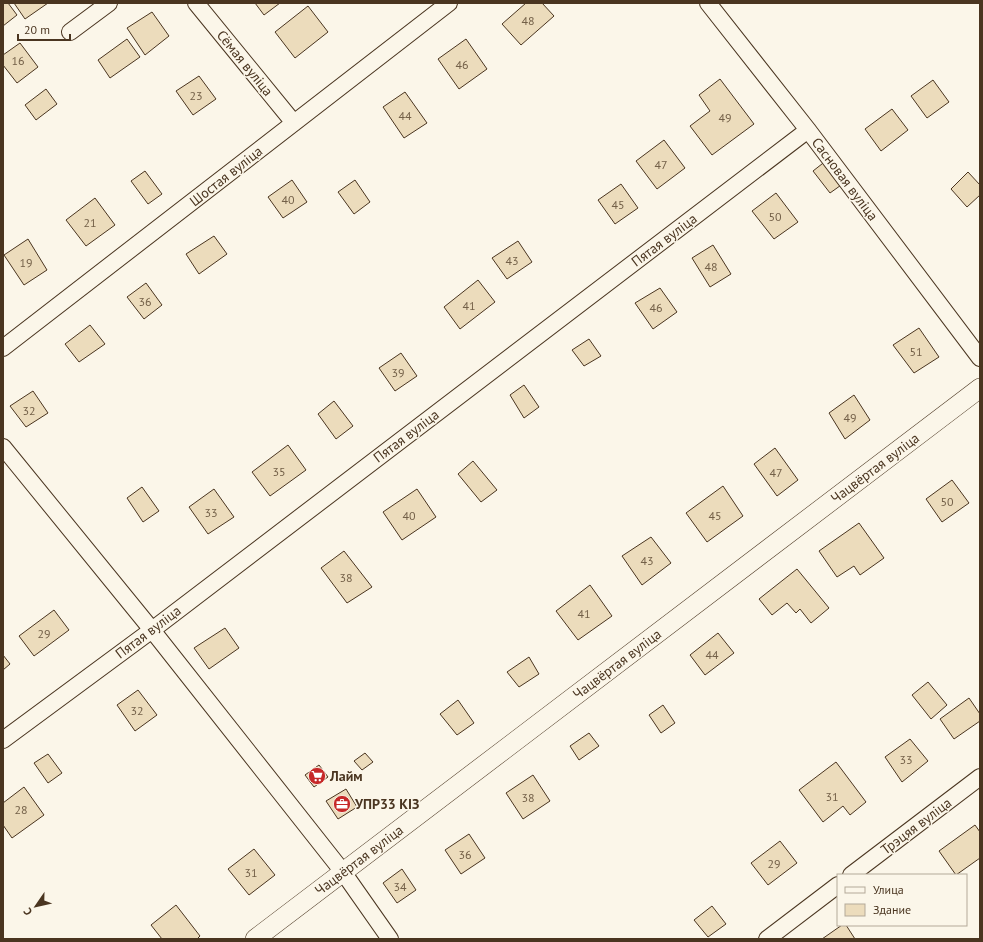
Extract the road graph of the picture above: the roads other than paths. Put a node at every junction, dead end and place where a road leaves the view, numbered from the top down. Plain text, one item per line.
1 (109, 3) edge
2 (196, 3) edge
3 (448, 3) edge
4 (708, 3) edge
5 (70, 32) dead end
6 (294, 123) junction
7 (808, 130) junction
8 (3, 348) edge
9 (980, 358) edge
10 (980, 388) edge
11 (3, 447) edge
12 (152, 630) junction
13 (3, 740) edge
14 (980, 777) edge
15 (343, 872) junction
16 (852, 874) edge
17 (837, 886) edge
18 (255, 939) edge
19 (390, 939) edge
20 (767, 939) edge

1 - 5 street
2 - 6 street, Сёмая вуліца
3 - 6 street, Шостая вуліца
4 - 7 street, Сасновая вуліца
6 - 8 street, Шостая вуліца
7 - 9 street, Сасновая вуліца
7 - 12 street, Пятая вуліца
10 - 15 street, Чацвёртая вуліца
11 - 12 street
12 - 13 street, Пятая вуліца
12 - 15 street
14 - 16 street, Трэцяя вуліца
15 - 18 street, Чацвёртая вуліца
15 - 19 street
17 - 20 street

